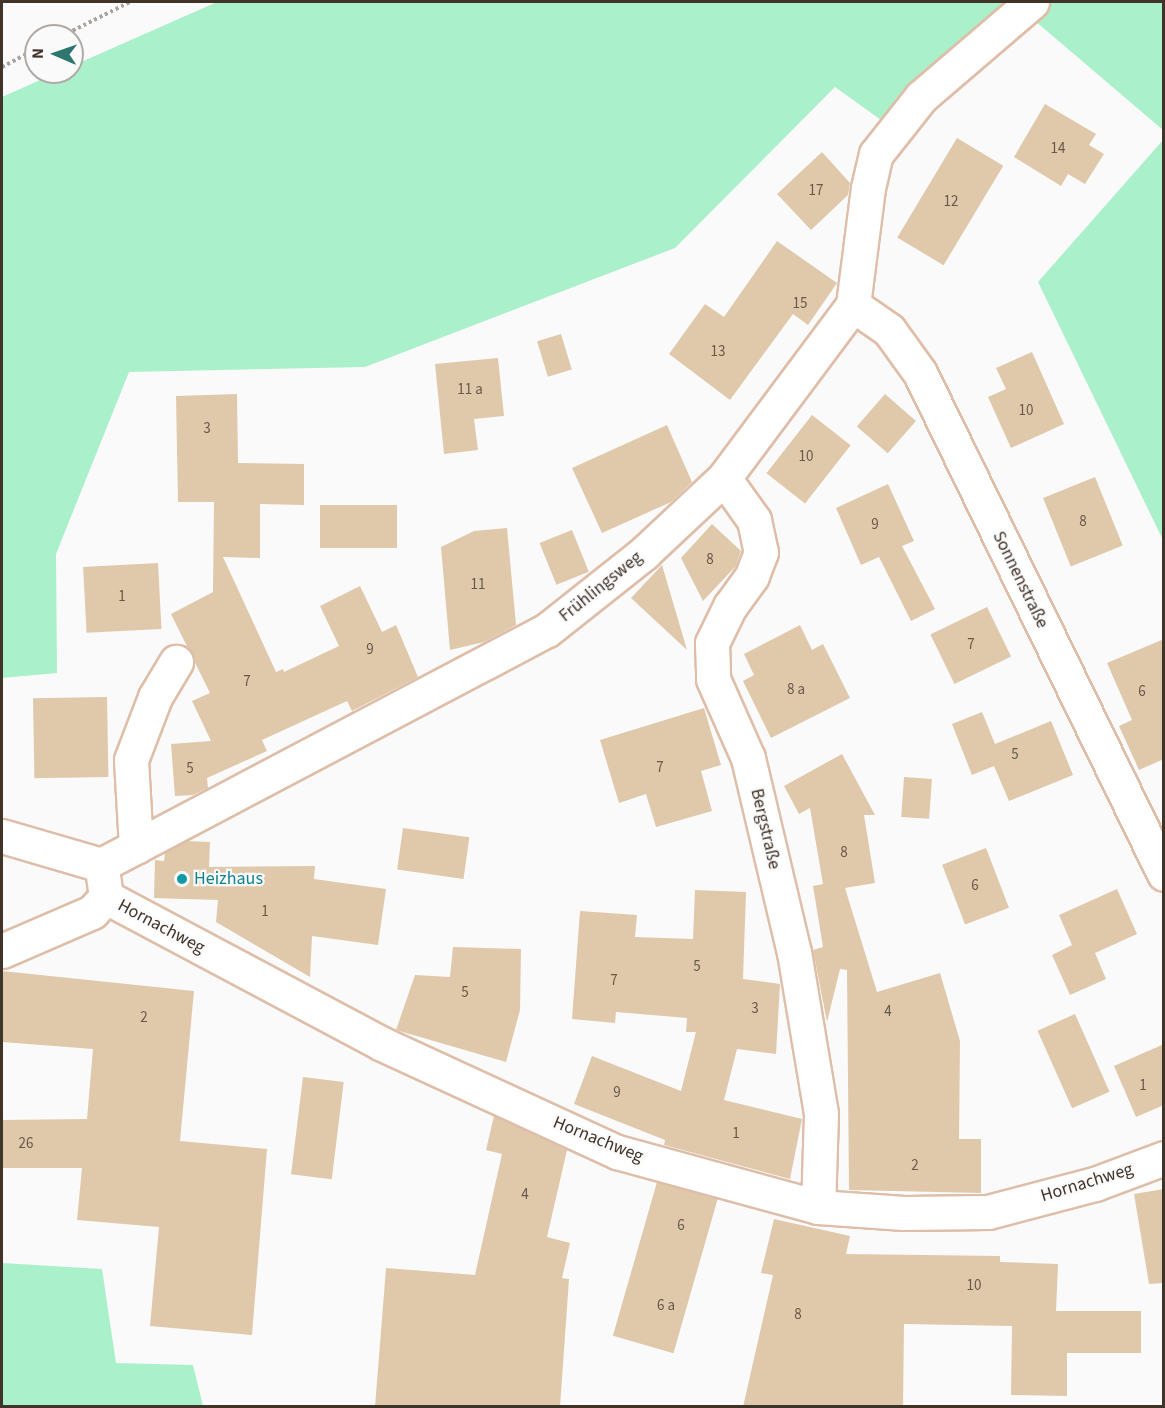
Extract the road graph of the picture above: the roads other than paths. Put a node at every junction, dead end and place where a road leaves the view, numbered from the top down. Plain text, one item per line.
1 (1032, 2) edge
2 (853, 305) junction
3 (724, 478) junction
4 (176, 662) dead end
5 (2, 836) edge
6 (136, 847) junction
7 (1164, 874) edge
8 (104, 881) junction
9 (2, 951) edge
10 (1164, 1158) edge
11 (818, 1207) junction

1 - 2 street, Frühlingsweg
2 - 3 street, Frühlingsweg
2 - 7 street, Sonnenstraße
3 - 6 street, Frühlingsweg
3 - 11 street, Bergstraße
4 - 6 street
5 - 8 street, Hornachweg
6 - 8 street, Frühlingsweg
8 - 9 street, Frühlingsweg
8 - 11 street, Hornachweg
10 - 11 street, Hornachweg

